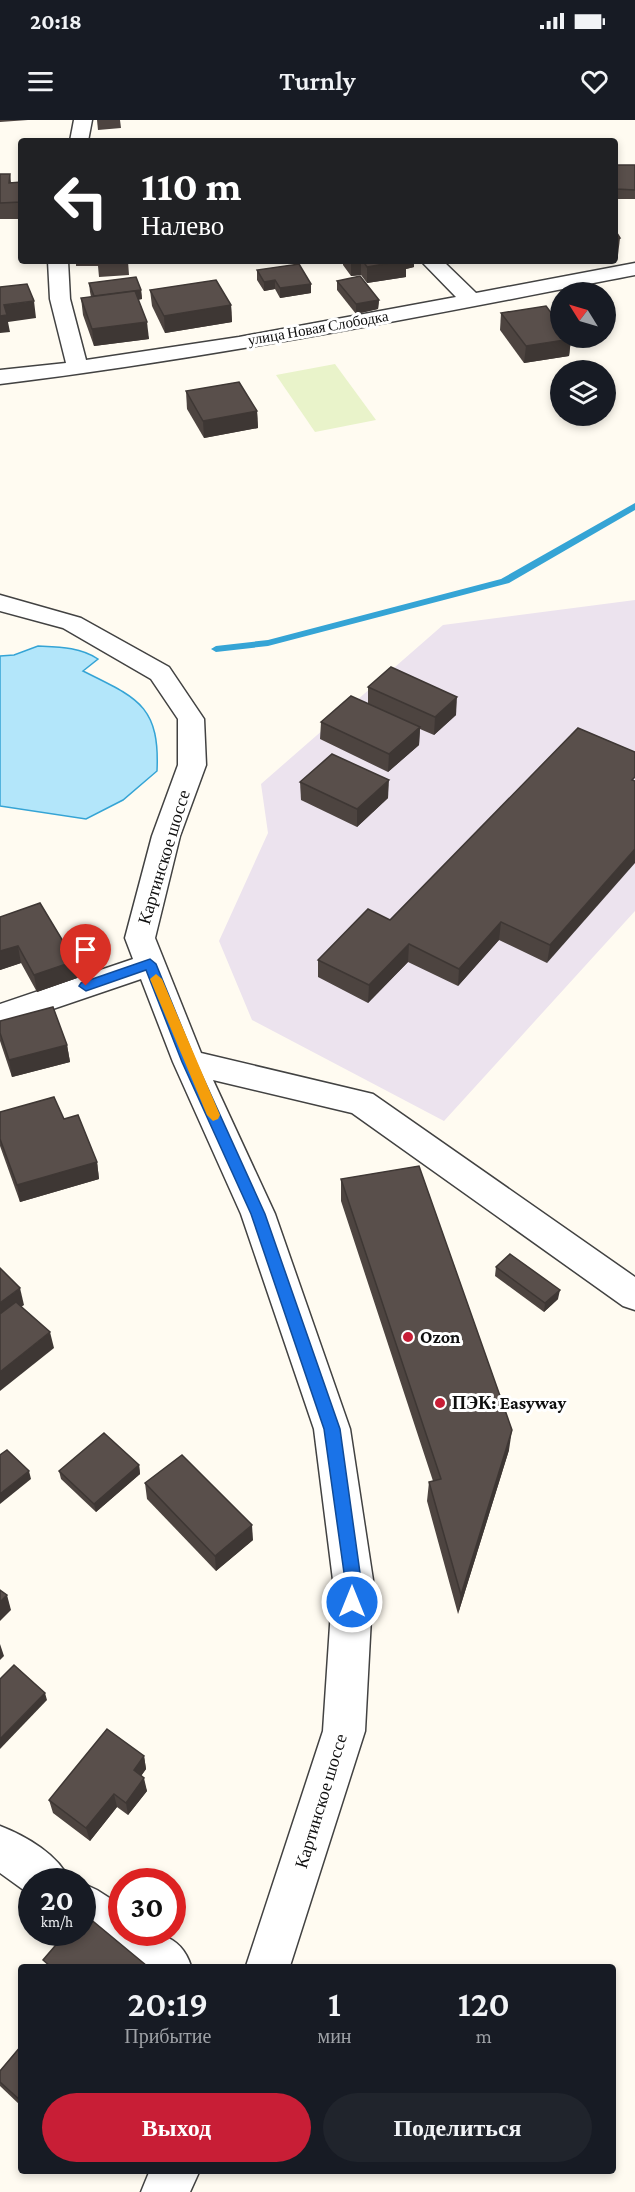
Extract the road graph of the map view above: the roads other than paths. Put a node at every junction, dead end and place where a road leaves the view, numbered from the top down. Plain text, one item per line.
1 (83, 120) edge
2 (80, 138) edge
3 (58, 264) edge
4 (434, 264) edge
5 (635, 269) edge
6 (471, 300) junction
7 (78, 369) junction
8 (0, 377) edge
9 (0, 603) edge
10 (150, 964) junction
11 (0, 1016) edge
12 (189, 1062) junction
13 (635, 1296) edge
14 (0, 1847) edge
15 (30, 1868) edge
16 (96, 1915) edge
17 (166, 1964) edge
18 (269, 1964) edge
19 (174, 2174) edge
20 (165, 2192) edge

1 - 2 street
3 - 7 street
4 - 6 street
5 - 6 street, улица Новая Слободка
6 - 7 street, улица Новая Слободка
7 - 8 street, улица Новая Слободка
9 - 10 street, Картинское шоссе
10 - 11 street
10 - 12 street, Картинское шоссе
12 - 13 street
12 - 18 street, Картинское шоссе
14 - 15 street
16 - 17 street
19 - 20 street

